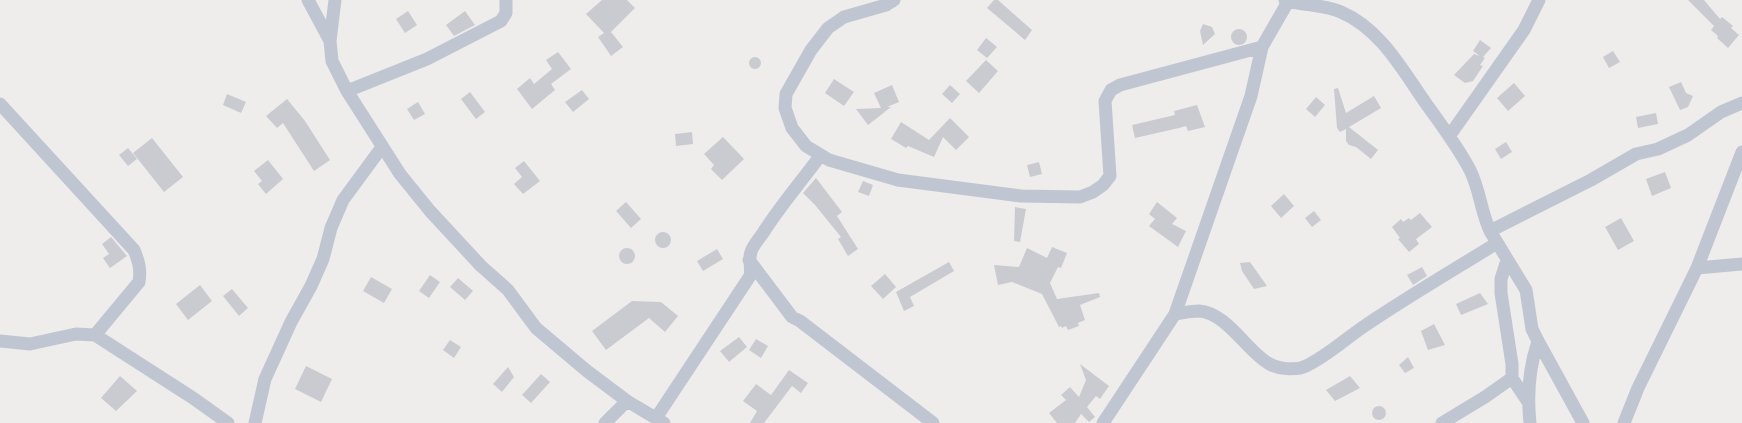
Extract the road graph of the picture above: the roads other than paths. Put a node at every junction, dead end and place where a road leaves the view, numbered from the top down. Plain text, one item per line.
1 (308, 0) edge
2 (335, 0) edge
3 (506, 0) edge
4 (894, 0) edge
5 (1287, 0) edge
6 (1540, 0) edge
7 (330, 41) junction
8 (1262, 47) junction
9 (346, 91) junction
10 (1742, 103) edge
11 (0, 104) edge
12 (1450, 135) junction
13 (382, 147) junction
14 (1742, 152) edge
15 (820, 156) junction
16 (1490, 231) junction
17 (1497, 243) junction
18 (750, 260) junction
19 (1507, 260) junction
20 (1742, 264) edge
21 (1697, 268) junction
22 (1175, 314) junction
23 (95, 335) junction
24 (1538, 341) junction
25 (0, 342) edge
26 (1512, 378) junction
27 (627, 401) junction
28 (1528, 402) junction
29 (660, 420) edge
30 (228, 423) edge
31 (255, 423) edge
32 (605, 423) edge
33 (933, 423) edge
34 (1103, 423) edge
35 (1442, 423) edge
36 (1530, 423) edge
37 (1583, 423) edge
38 (1624, 423) edge

1 - 7 street
2 - 7 street
3 - 9 street
4 - 15 street
5 - 8 street
5 - 12 street
6 - 12 street
7 - 9 street
8 - 15 street
8 - 22 street
9 - 13 street
10 - 16 street
11 - 23 street
12 - 16 street
13 - 27 street
13 - 31 street
14 - 21 street
15 - 18 street
16 - 17 street
17 - 19 street
17 - 22 street
18 - 29 street
18 - 33 street
19 - 24 street
19 - 26 street
20 - 21 street
21 - 38 street
22 - 34 street
23 - 25 street
23 - 30 street
24 - 28 street
24 - 37 street
26 - 28 street
26 - 35 street
27 - 29 street
27 - 32 street
28 - 36 street

